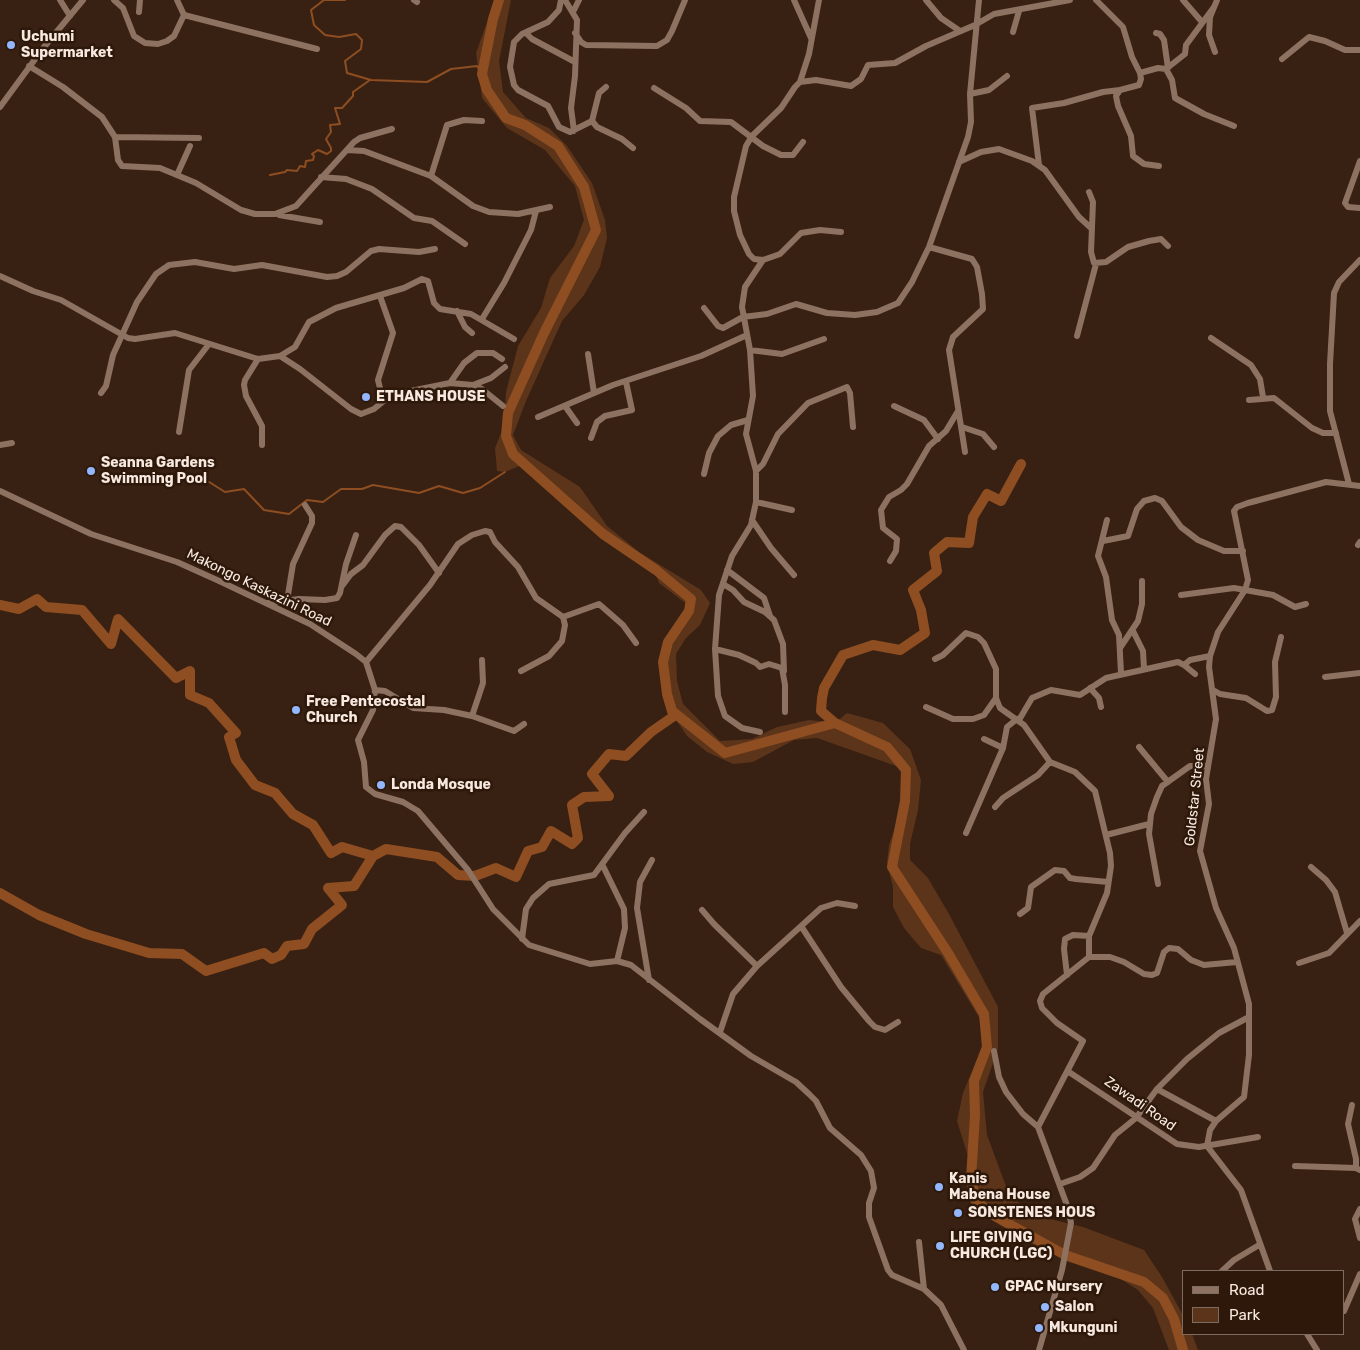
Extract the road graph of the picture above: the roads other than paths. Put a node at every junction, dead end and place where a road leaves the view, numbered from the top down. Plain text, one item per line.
1 (60, 0) edge
2 (83, 0) edge
3 (114, 0) edge
4 (140, 0) edge
5 (177, 0) edge
6 (563, 0) edge
7 (579, 0) edge
8 (685, 0) edge
9 (794, 0) edge
10 (819, 0) edge
11 (926, 0) edge
12 (979, 0) edge
13 (1070, 0) edge
14 (1096, 0) edge
15 (1183, 0) edge
16 (1042, 2) edge
17 (1215, 3) edge
18 (1020, 10) junction
19 (139, 12) dead end
20 (574, 12) junction
21 (184, 15) junction
22 (70, 16) junction
23 (1202, 22) junction
24 (976, 25) junction
25 (960, 31) junction
26 (1013, 32) dead end
27 (526, 33) junction
28 (575, 33) junction
29 (1156, 33) dead end
30 (811, 38) junction
31 (317, 49) dead end
32 (1360, 50) edge
33 (1215, 52) dead end
34 (1282, 59) dead end
35 (575, 62) junction
36 (29, 66) junction
37 (1167, 69) junction
38 (1140, 72) junction
39 (1007, 76) dead end
40 (800, 82) junction
41 (606, 87) dead end
42 (654, 88) dead end
43 (1120, 90) junction
44 (970, 94) junction
45 (0, 107) edge
46 (482, 121) dead end
47 (592, 121) junction
48 (1234, 126) dead end
49 (392, 129) dead end
50 (574, 131) junction
51 (752, 136) junction
52 (114, 137) junction
53 (198, 138) dead end
54 (803, 142) dead end
55 (190, 146) dead end
56 (633, 148) dead end
57 (347, 150) junction
58 (1360, 161) edge
59 (959, 162) junction
60 (1039, 165) junction
61 (1159, 166) dead end
62 (177, 174) junction
63 (432, 176) junction
64 (321, 177) junction
65 (1089, 192) dead end
66 (550, 207) dead end
67 (1360, 208) edge
68 (536, 211) junction
69 (275, 214) junction
70 (320, 222) dead end
71 (1091, 228) junction
72 (841, 232) dead end
73 (465, 244) dead end
74 (1168, 246) dead end
75 (929, 247) junction
76 (435, 249) dead end
77 (763, 260) junction
78 (1360, 260) edge
79 (1096, 264) junction
80 (0, 276) edge
81 (380, 296) junction
82 (704, 308) dead end
83 (457, 311) junction
84 (743, 317) junction
85 (482, 319) junction
86 (472, 333) dead end
87 (121, 335) junction
88 (747, 335) junction
89 (1077, 336) dead end
90 (1211, 338) dead end
91 (514, 339) dead end
92 (824, 339) dead end
93 (209, 344) junction
94 (750, 350) junction
95 (588, 354) dead end
96 (280, 356) junction
97 (502, 358) dead end
98 (258, 360) junction
99 (506, 367) dead end
100 (626, 382) junction
101 (450, 383) junction
102 (472, 384) junction
103 (101, 392) dead end
104 (594, 393) junction
105 (1263, 397) junction
106 (383, 400) junction
107 (1249, 400) dead end
108 (503, 406) dead end
109 (565, 406) junction
110 (894, 406) dead end
111 (958, 410) junction
112 (538, 417) dead end
113 (748, 420) junction
114 (577, 423) dead end
115 (853, 427) dead end
116 (962, 428) junction
117 (179, 432) dead end
118 (1336, 433) junction
119 (590, 438) dead end
120 (938, 439) junction
121 (12, 443) dead end
122 (0, 445) edge
123 (262, 445) dead end
124 (994, 447) dead end
125 (966, 452) dead end
126 (756, 471) junction
127 (704, 474) dead end
128 (1349, 484) junction
129 (1360, 486) edge
130 (0, 491) edge
131 (756, 502) junction
132 (305, 505) dead end
133 (792, 510) dead end
134 (752, 520) junction
135 (1107, 520) dead end
136 (356, 535) dead end
137 (1103, 541) junction
138 (1243, 551) junction
139 (890, 561) dead end
140 (727, 570) junction
141 (438, 573) junction
142 (794, 575) dead end
143 (1142, 581) dead end
144 (723, 584) junction
145 (342, 586) junction
146 (1245, 590) junction
147 (1181, 595) dead end
148 (287, 601) junction
149 (266, 603) junction
150 (1306, 604) dead end
151 (770, 616) junction
152 (562, 617) junction
153 (1133, 631) junction
154 (1281, 636) dead end
155 (636, 643) dead end
156 (1120, 649) junction
157 (715, 650) junction
158 (1210, 656) junction
159 (935, 659) dead end
160 (482, 660) dead end
161 (366, 662) junction
162 (1184, 665) junction
163 (1144, 669) junction
164 (521, 671) dead end
165 (784, 671) junction
166 (1121, 673) junction
167 (1360, 673) edge
168 (1196, 674) dead end
169 (1325, 677) dead end
170 (1090, 688) junction
171 (375, 690) junction
172 (1213, 690) junction
173 (996, 698) junction
174 (926, 707) dead end
175 (1101, 708) dead end
176 (785, 712) dead end
177 (472, 716) junction
178 (1018, 720) junction
179 (524, 724) dead end
180 (760, 732) dead end
181 (984, 739) dead end
182 (1139, 747) dead end
183 (1003, 748) junction
184 (1050, 762) junction
185 (1208, 766) junction
186 (1168, 782) junction
187 (995, 807) dead end
188 (644, 812) dead end
189 (1149, 824) junction
190 (966, 833) dead end
191 (1106, 835) junction
192 (652, 860) dead end
193 (603, 866) junction
194 (1311, 867) dead end
195 (1108, 882) junction
196 (1158, 884) dead end
197 (855, 906) dead end
198 (702, 910) dead end
199 (1020, 914) dead end
200 (1360, 921) edge
201 (801, 926) junction
202 (1348, 933) junction
203 (1088, 936) junction
204 (522, 939) junction
205 (1089, 957) junction
206 (617, 961) junction
207 (1238, 962) junction
208 (1299, 963) dead end
209 (757, 966) junction
210 (1067, 975) junction
211 (649, 980) junction
212 (1249, 1017) junction
213 (898, 1022) dead end
214 (720, 1032) junction
215 (994, 1051) dead end
216 (1069, 1072) junction
217 (1158, 1089) junction
218 (1352, 1105) dead end
219 (1136, 1118) junction
220 (1216, 1122) junction
221 (1038, 1127) junction
222 (1258, 1137) dead end
223 (1208, 1146) junction
224 (1295, 1166) dead end
225 (1358, 1169) edge
226 (1060, 1184) junction
227 (1360, 1209) edge
228 (1360, 1238) edge
229 (920, 1242) dead end
230 (1259, 1245) junction
231 (1223, 1270) edge
232 (1270, 1270) edge
233 (1360, 1274) edge
234 (924, 1289) junction
235 (1345, 1309) edge
236 (1311, 1335) edge
237 (964, 1350) edge
238 (1039, 1350) edge
239 (1317, 1350) edge

1 - 22 street
2 - 22 street
3 - 21 street
4 - 19 street
5 - 21 street
6 - 20 street
6 - 27 street
7 - 20 street
8 - 28 street
9 - 30 street
10 - 30 street
11 - 25 street
12 - 24 street
13 - 16 street
14 - 38 street
15 - 23 street
16 - 18 street
17 - 23 street
17 - 33 street
18 - 24 street
18 - 26 street
20 - 28 street
21 - 31 street
22 - 36 street
23 - 37 street
24 - 25 street
24 - 44 street
25 - 40 street
27 - 35 street
27 - 50 street
28 - 35 street
29 - 37 street
30 - 40 street
32 - 34 street
35 - 50 street
36 - 45 street
36 - 52 street
37 - 38 street
37 - 48 street
38 - 43 street
39 - 44 street
40 - 51 street
41 - 47 street
42 - 51 street
43 - 60 street
43 - 61 street
44 - 59 street
46 - 63 street
47 - 50 street
47 - 56 street
49 - 57 street
51 - 54 street
51 - 77 street
52 - 53 street
52 - 62 street
55 - 62 street
57 - 63 street
57 - 64 street
58 - 67 street
59 - 60 street
59 - 75 street
60 - 71 street
62 - 69 street
63 - 68 street
64 - 69 street
64 - 73 street
65 - 71 street
66 - 68 street
68 - 85 street
69 - 70 street
71 - 79 street
72 - 77 street
74 - 79 street
75 - 84 street
75 - 111 street
76 - 87 street
77 - 84 street
78 - 118 street
79 - 89 street
80 - 87 street
81 - 83 street
81 - 96 street
81 - 106 street
82 - 84 street
83 - 85 street
83 - 86 street
84 - 88 street
85 - 91 street
87 - 93 street
87 - 103 street
88 - 94 street
88 - 100 street
90 - 105 street
92 - 94 street
93 - 98 street
93 - 117 street
94 - 113 street
95 - 104 street
96 - 98 street
96 - 106 street
97 - 101 street
98 - 123 street
99 - 102 street
100 - 104 street
100 - 119 street
101 - 102 street
101 - 106 street
102 - 108 street
104 - 109 street
105 - 107 street
105 - 118 street
109 - 112 street
109 - 114 street
110 - 120 street
111 - 116 street
111 - 120 street
113 - 126 street
113 - 127 street
115 - 126 street
116 - 124 street
116 - 125 street
118 - 128 street
120 - 139 street
121 - 122 street
126 - 131 street
128 - 129 street
128 - 138 street
130 - 149 street, Makongo Kaskazini Road
131 - 133 street
131 - 134 street
132 - 148 street
134 - 140 street
134 - 142 street
135 - 137 street
136 - 145 street
137 - 138 street
137 - 156 street
138 - 146 street
140 - 144 street
140 - 151 street
141 - 145 street
141 - 152 street
141 - 161 street
143 - 153 street
144 - 151 street
144 - 157 street
145 - 148 street
146 - 147 street
146 - 150 street
146 - 158 street, Goldstar Street
148 - 149 street
149 - 161 street, Makongo Kaskazini Road
151 - 165 street
152 - 155 street
152 - 164 street
153 - 156 street
153 - 163 street
154 - 172 street
156 - 166 street
157 - 165 street
157 - 180 street
158 - 162 street
158 - 172 street, Goldstar Street
159 - 173 street
160 - 177 street
161 - 171 street
162 - 163 street
162 - 168 street
163 - 166 street
165 - 176 street
166 - 170 street
167 - 169 street
170 - 175 street
170 - 178 street
171 - 177 street
171 - 204 street
172 - 185 street, Goldstar Street
173 - 174 street
173 - 178 street
177 - 179 street
178 - 183 street
178 - 184 street
181 - 183 street
182 - 186 street
183 - 190 street
184 - 187 street
184 - 191 street
185 - 186 street
185 - 207 street, Goldstar Street
186 - 189 street
188 - 193 street
189 - 191 street
189 - 196 street
191 - 195 street
192 - 211 street
193 - 204 street
193 - 206 street
194 - 202 street
195 - 199 street
195 - 203 street
197 - 201 street
198 - 209 street
200 - 202 street
201 - 209 street
201 - 213 street
202 - 208 street
203 - 205 street
203 - 210 street
204 - 206 street
205 - 207 street
205 - 210 street
206 - 211 street
207 - 212 street, Goldstar Street
209 - 214 street
210 - 216 street
211 - 214 street
212 - 217 street
212 - 220 street, Goldstar Street
214 - 234 street
215 - 221 street
216 - 219 street, Zawadi Road
216 - 221 street
217 - 219 street
217 - 220 street
218 - 225 street
219 - 223 street, Zawadi Road
219 - 226 street
220 - 223 street, Goldstar Street
221 - 226 street
222 - 223 street, Zawadi Road
223 - 230 street
224 - 225 street
226 - 238 street
227 - 228 street
229 - 234 street
230 - 231 street
230 - 232 street
233 - 235 street
234 - 237 street
236 - 239 street

